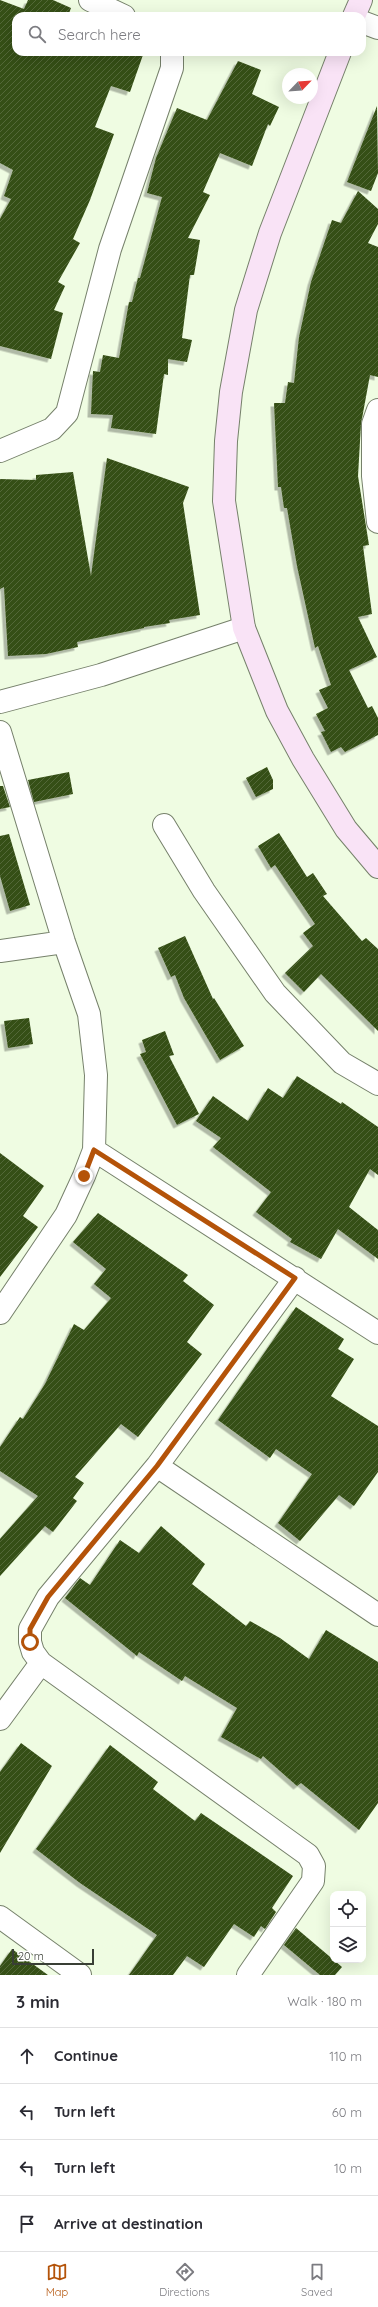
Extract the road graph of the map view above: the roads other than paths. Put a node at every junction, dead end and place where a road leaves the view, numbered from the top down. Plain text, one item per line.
1 (90, 0) edge
2 (361, 0) edge
3 (116, 12) edge
4 (356, 12) edge
5 (366, 24) edge
6 (378, 28) edge
7 (172, 56) edge
8 (338, 56) edge
9 (378, 410) edge
10 (0, 451) edge
11 (378, 522) edge
12 (244, 628) junction
13 (0, 702) edge
14 (0, 732) edge
15 (164, 825) dead end
16 (378, 866) edge
17 (64, 942) junction
18 (0, 951) edge
19 (378, 1084) edge
20 (94, 1150) junction
21 (295, 1278) junction
22 (0, 1313) edge
23 (378, 1333) edge
24 (157, 1466) junction
25 (378, 1615) edge
26 (41, 1663) junction
27 (0, 1719) edge
28 (0, 1917) edge
29 (80, 1975) edge
30 (248, 1975) edge

1 - 3 street
2 - 4 street
5 - 6 street
7 - 10 street
8 - 12 street
9 - 11 street
12 - 13 street
12 - 16 street
14 - 17 street
15 - 19 street
17 - 18 street
17 - 20 street
20 - 21 street
20 - 22 street
21 - 23 street
21 - 24 street
24 - 25 street
24 - 26 street
26 - 27 street
26 - 30 street
28 - 29 street

